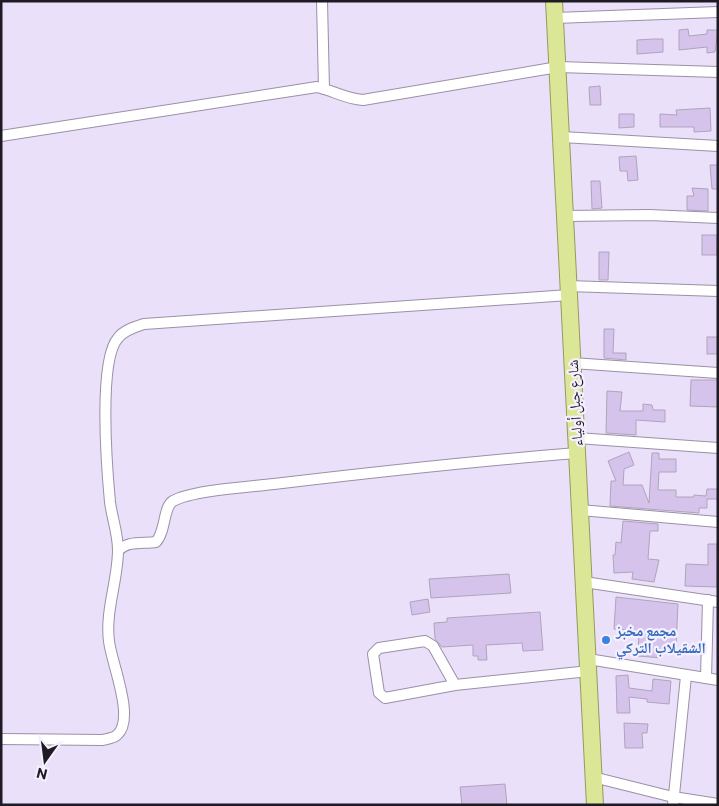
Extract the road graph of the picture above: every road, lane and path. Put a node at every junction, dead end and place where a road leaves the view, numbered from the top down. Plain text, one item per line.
1 (322, 1) edge
2 (555, 9) edge
3 (718, 12) edge
4 (558, 67) junction
5 (718, 72) edge
6 (324, 89) junction
7 (1, 136) edge
8 (562, 137) junction
9 (718, 146) edge
10 (566, 216) junction
11 (718, 218) edge
12 (568, 291) junction
13 (718, 291) edge
14 (572, 363) junction
15 (718, 373) edge
16 (577, 446) junction
17 (718, 448) edge
18 (580, 510) junction
19 (718, 522) edge
20 (118, 551) junction
21 (584, 582) junction
22 (713, 601) edge
23 (588, 665) junction
24 (686, 676) junction
25 (706, 678) junction
26 (718, 680) edge
27 (455, 685) junction
28 (1, 739) edge
29 (593, 777) junction
30 (673, 801) edge
31 (718, 804) edge
32 (594, 805) edge

1 - 6 street
2 - 3 street
2 - 4 highway, شارع جبل أولياء
4 - 5 street
4 - 6 street
4 - 8 highway, شارع جبل أولياء
6 - 7 street
8 - 9 street
8 - 10 highway, شارع جبل أولياء
10 - 11 street
10 - 12 highway, شارع جبل أولياء
12 - 13 street
12 - 14 highway, شارع جبل أولياء
12 - 20 street
14 - 15 street
14 - 16 highway, شارع جبل أولياء
16 - 17 street
16 - 18 highway, شارع جبل أولياء
16 - 20 street
18 - 19 street
18 - 21 highway, شارع جبل أولياء
20 - 28 street
21 - 22 street
21 - 23 highway, شارع جبل أولياء
22 - 25 street
23 - 24 street
23 - 27 street
23 - 29 highway, شارع جبل أولياء
24 - 25 street
24 - 30 street
25 - 26 street
27 - 27 street
29 - 30 street
29 - 32 highway, شارع جبل أولياء
30 - 31 street

